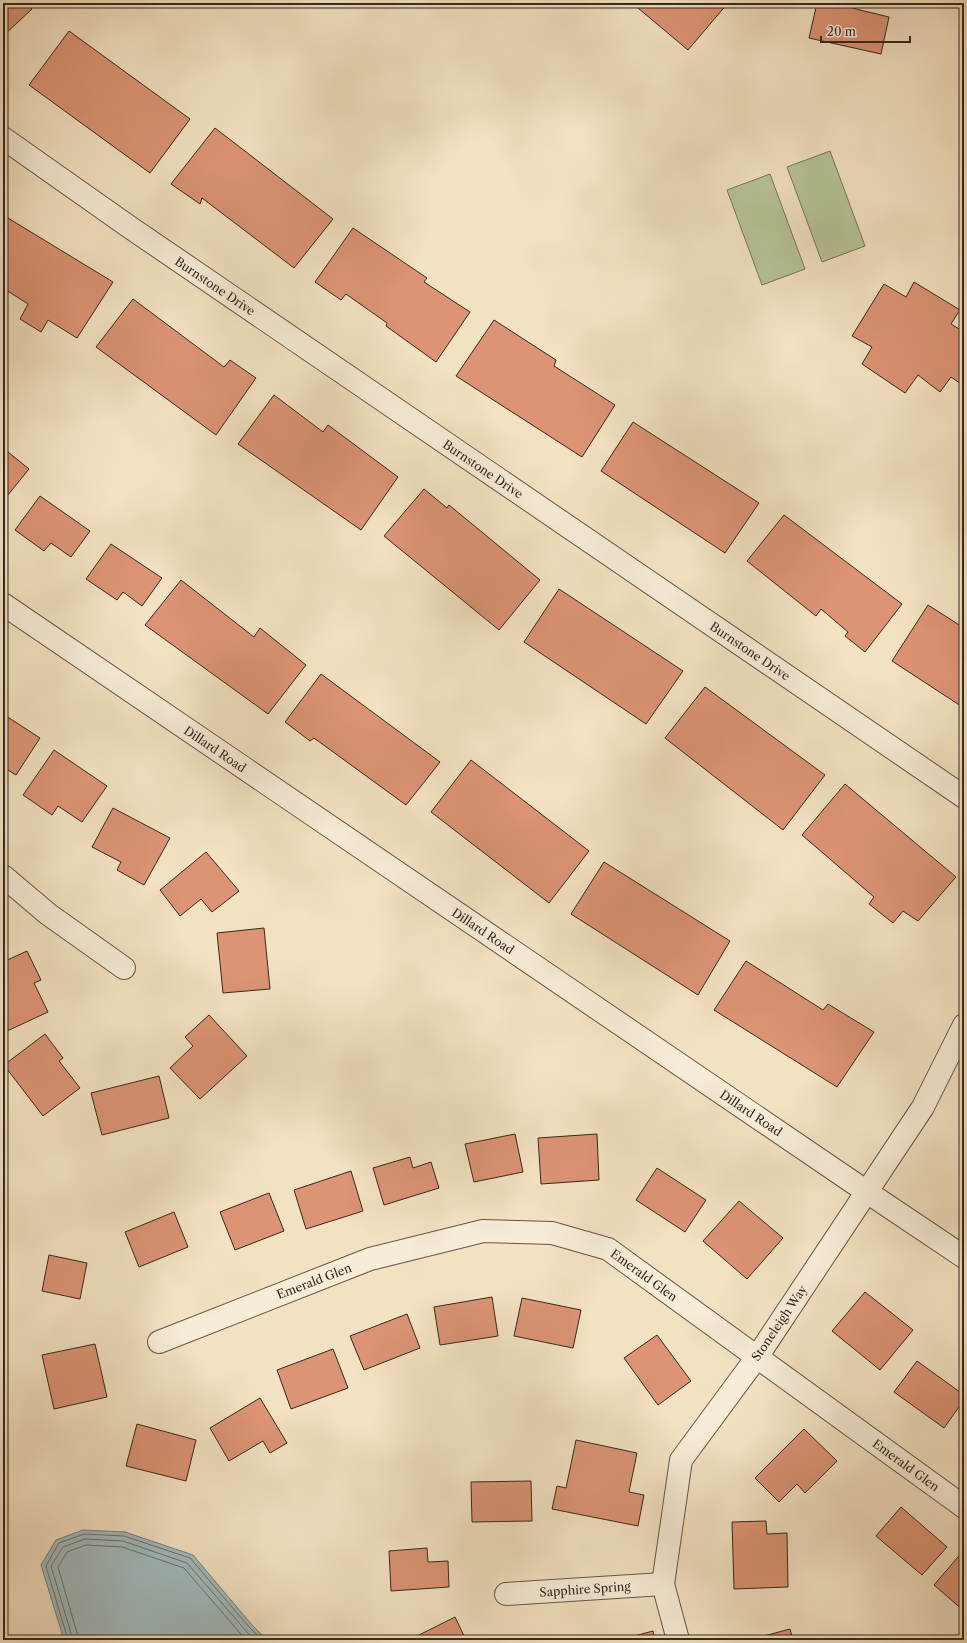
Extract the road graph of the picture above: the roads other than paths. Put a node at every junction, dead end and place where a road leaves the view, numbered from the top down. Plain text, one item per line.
1 (3, 138) edge
2 (3, 604) edge
3 (964, 797) edge
4 (3, 876) edge
5 (124, 968) dead end
6 (964, 1025) edge
7 (867, 1192) junction
8 (964, 1257) edge
9 (159, 1342) dead end
10 (757, 1357) junction
11 (964, 1507) edge
12 (663, 1584) junction
13 (506, 1594) dead end
14 (678, 1640) edge

1 - 3 street, Burnstone Drive
2 - 7 street, Dillard Road
4 - 5 street
6 - 7 street, Stoneleigh Way
7 - 8 street, Dillard Road
7 - 10 street, Stoneleigh Way
9 - 10 street, Emerald Glen
10 - 11 street, Emerald Glen
10 - 12 street, Stoneleigh Way
12 - 13 street, Sapphire Spring
12 - 14 street, Stoneleigh Way

